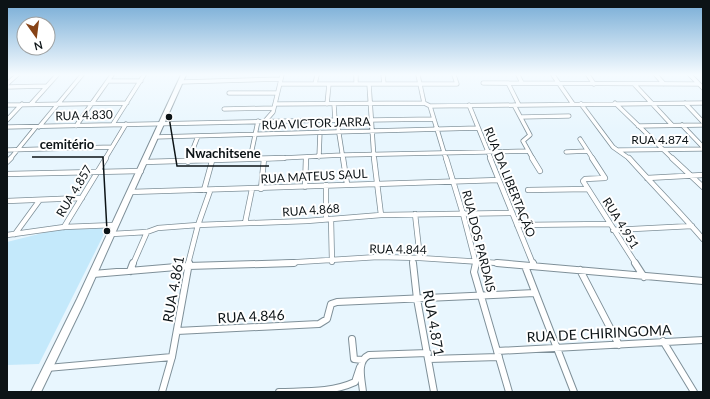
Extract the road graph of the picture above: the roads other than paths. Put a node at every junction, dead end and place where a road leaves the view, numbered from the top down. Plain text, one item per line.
1 (277, 93) edge
2 (40, 94) edge
3 (67, 94) edge
4 (99, 94) edge
5 (133, 94) edge
6 (175, 94) edge
7 (328, 94) edge
8 (369, 94) edge
9 (422, 94) edge
10 (513, 94) edge
11 (565, 94) edge
12 (643, 94) edge
13 (127, 103) junction
14 (370, 103) junction
15 (424, 103) junction
16 (615, 103) junction
17 (685, 103) junction
18 (703, 103) edge
19 (22, 104) junction
20 (31, 104) junction
21 (58, 104) junction
22 (91, 104) junction
23 (275, 104) junction
24 (327, 104) junction
25 (334, 104) junction
26 (573, 104) junction
27 (581, 104) junction
28 (652, 104) junction
29 (7, 105) edge
30 (469, 105) junction
31 (514, 105) junction
32 (519, 105) junction
33 (430, 106) junction
34 (274, 108) junction
35 (224, 109) dead end
36 (569, 116) dead end
37 (521, 117) junction
38 (434, 119) junction
39 (7, 120) edge
40 (266, 120) junction
41 (335, 120) junction
42 (371, 120) junction
43 (258, 121) junction
44 (162, 123) junction
45 (703, 123) edge
46 (113, 124) junction
47 (126, 124) junction
48 (672, 125) junction
49 (682, 125) junction
50 (76, 126) junction
51 (638, 126) junction
52 (7, 127) edge
53 (37, 127) junction
54 (478, 128) junction
55 (438, 130) junction
56 (372, 131) junction
57 (320, 132) junction
58 (339, 132) junction
59 (255, 135) junction
60 (198, 136) junction
61 (155, 137) junction
62 (580, 140) dead end
63 (112, 147) junction
64 (661, 148) junction
65 (703, 148) edge
66 (17, 149) junction
67 (7, 150) edge
68 (618, 150) junction
69 (528, 151) junction
70 (587, 151) junction
71 (488, 152) junction
72 (566, 152) dead end
73 (445, 154) junction
74 (342, 155) junction
75 (374, 155) junction
76 (306, 157) junction
77 (319, 157) junction
78 (250, 159) junction
79 (264, 159) junction
80 (212, 161) junction
81 (7, 162) edge
82 (144, 162) junction
83 (188, 162) junction
84 (141, 171) junction
85 (540, 171) dead end
86 (98, 172) junction
87 (7, 174) edge
88 (703, 175) edge
89 (690, 176) junction
90 (647, 178) junction
91 (499, 180) junction
92 (454, 182) junction
93 (377, 183) junction
94 (347, 184) junction
95 (326, 185) junction
96 (305, 187) junction
97 (703, 188) edge
98 (252, 189) junction
99 (261, 189) junction
100 (588, 189) junction
101 (207, 190) junction
102 (528, 190) dead end
103 (130, 192) junction
104 (82, 198) junction
105 (39, 200) junction
106 (7, 202) edge
107 (512, 213) junction
108 (415, 214) junction
109 (463, 214) junction
110 (381, 215) junction
111 (328, 219) junction
112 (245, 223) junction
113 (610, 224) junction
114 (198, 225) junction
115 (517, 225) junction
116 (692, 226) junction
117 (64, 227) junction
118 (113, 229) junction
119 (613, 230) junction
120 (147, 232) junction
121 (15, 234) junction
122 (7, 235) edge
123 (703, 239) edge
124 (412, 258) junction
125 (420, 258) junction
126 (332, 262) junction
127 (476, 262) junction
128 (188, 266) junction
129 (525, 266) junction
130 (534, 266) junction
131 (580, 270) junction
132 (130, 271) junction
133 (93, 274) junction
134 (644, 277) junction
135 (703, 281) edge
136 (535, 293) junction
137 (481, 296) junction
138 (417, 299) junction
139 (177, 331) junction
140 (352, 339) dead end
141 (703, 340) edge
142 (663, 342) junction
143 (619, 345) junction
144 (556, 347) junction
145 (498, 354) junction
146 (428, 356) junction
147 (172, 357) junction
148 (362, 362) junction
149 (47, 368) junction
150 (36, 392) edge
151 (162, 392) edge
152 (279, 392) edge
153 (363, 392) edge
154 (434, 392) edge
155 (509, 392) edge
156 (574, 392) edge
157 (694, 392) edge

1 - 23 street
2 - 20 street
3 - 21 street
4 - 22 street
5 - 13 street
6 - 44 street
7 - 24 street
8 - 14 street
9 - 15 street
10 - 32 street
11 - 26 street
12 - 28 street
13 - 22 street
13 - 46 street
14 - 15 street
14 - 25 street
14 - 42 street
15 - 33 street
16 - 27 street
16 - 28 street
16 - 51 street
17 - 18 street
17 - 28 street
17 - 45 street
19 - 20 street
19 - 29 street
19 - 39 street
20 - 21 street
21 - 22 street
21 - 53 street
22 - 50 street
23 - 24 street
23 - 34 street
24 - 25 street
25 - 41 street
26 - 27 street
26 - 32 street
27 - 68 street
28 - 48 street
30 - 31 street
30 - 33 street
30 - 54 street, RUA DA LIBERTAÇÃO
31 - 32 street
31 - 37 street
33 - 38 street, RUA DOS PARDAIS
34 - 35 street
34 - 40 street
36 - 37 street
37 - 69 street
38 - 42 street
38 - 55 street, RUA DOS PARDAIS
40 - 41 street, RUA 4.830
40 - 43 street, RUA 4.830
41 - 58 street
42 - 56 street
43 - 44 street, RUA 4.830
43 - 59 street
44 - 47 street, RUA 4.830
44 - 61 street
45 - 49 street
46 - 47 street, RUA 4.830
46 - 50 street, RUA 4.830
47 - 63 street, RUA 4.857
48 - 49 street
48 - 51 street
49 - 65 street
50 - 53 street, RUA 4.830
51 - 64 street
52 - 53 street, RUA 4.830
53 - 66 street
54 - 55 street, RUA VICTOR JARRA
54 - 71 street, RUA DA LIBERTAÇÃO
55 - 56 street, RUA VICTOR JARRA
55 - 73 street, RUA DOS PARDAIS
56 - 58 street, RUA VICTOR JARRA
56 - 75 street
57 - 58 street, RUA VICTOR JARRA
57 - 59 street, RUA VICTOR JARRA
57 - 77 street
58 - 74 street
59 - 60 street, RUA VICTOR JARRA
59 - 78 street
60 - 61 street, RUA VICTOR JARRA
60 - 83 street
61 - 82 street
62 - 70 street
63 - 66 street
63 - 86 street, RUA 4.857
64 - 65 street, RUA 4.874
64 - 68 street, RUA 4.874
64 - 89 street
66 - 67 street
66 - 81 street
68 - 90 street
69 - 71 street
69 - 85 street
70 - 72 street
70 - 100 street, RUA 4.951
71 - 73 street
71 - 91 street, RUA DA LIBERTAÇÃO
73 - 75 street
73 - 92 street, RUA DOS PARDAIS
74 - 75 street
74 - 77 street
74 - 94 street
75 - 93 street
76 - 77 street
76 - 79 street
76 - 96 street
78 - 79 street
78 - 80 street
79 - 99 street
80 - 83 street
80 - 101 street, RUA 4.861
82 - 83 street
82 - 84 street
84 - 86 street
84 - 103 street
86 - 87 street
86 - 104 street, RUA 4.857
88 - 89 street
89 - 90 street
89 - 97 street
90 - 116 street
91 - 92 street, RUA MATEUS SAUL
91 - 107 street, RUA DA LIBERTAÇÃO
92 - 93 street, RUA MATEUS SAUL
92 - 109 street, RUA DOS PARDAIS
93 - 94 street, RUA MATEUS SAUL
93 - 110 street
94 - 95 street, RUA MATEUS SAUL
95 - 96 street, RUA MATEUS SAUL
95 - 111 street
96 - 99 street, RUA MATEUS SAUL
98 - 99 street, RUA MATEUS SAUL
98 - 101 street, RUA MATEUS SAUL
98 - 112 street
100 - 102 street
100 - 113 street, RUA 4.951
101 - 103 street, RUA MATEUS SAUL
101 - 114 street, RUA 4.861
103 - 118 street
104 - 105 street
104 - 117 street, RUA 4.857
105 - 106 street
105 - 121 street
107 - 109 street, RUA 4.868
107 - 115 street, RUA DA LIBERTAÇÃO
108 - 109 street, RUA 4.868
108 - 110 street, RUA 4.868
108 - 125 street
109 - 127 street, RUA DOS PARDAIS
110 - 111 street, RUA 4.868
111 - 112 street, RUA 4.868
111 - 126 street
112 - 114 street, RUA 4.868
113 - 115 street
113 - 119 street, RUA 4.951
114 - 120 street, RUA 4.868
114 - 128 street, RUA 4.861
115 - 130 street, RUA DA LIBERTAÇÃO
116 - 119 street
116 - 123 street
117 - 118 street, RUA 4.868
117 - 121 street, RUA 4.868
118 - 120 street, RUA 4.868
118 - 133 street
119 - 134 street, RUA 4.951
120 - 132 street
121 - 122 street, RUA 4.868
124 - 125 street, RUA 4.844
124 - 126 street, RUA 4.844
124 - 138 street, RUA 4.871
125 - 127 street, RUA 4.844
126 - 128 street, RUA 4.844
127 - 129 street, RUA 4.844
127 - 137 street, RUA DOS PARDAIS
128 - 132 street, RUA 4.844
128 - 139 street, RUA 4.861
129 - 130 street, RUA 4.844
129 - 136 street
130 - 131 street, RUA 4.844
131 - 134 street, RUA 4.844
131 - 143 street
132 - 133 street, RUA 4.844
133 - 149 street
134 - 135 street, RUA 4.844
136 - 137 street
136 - 144 street
137 - 138 street
137 - 145 street, RUA DOS PARDAIS
138 - 139 street, RUA 4.846
138 - 146 street, RUA 4.871
139 - 147 street, RUA 4.861
140 - 148 street
141 - 142 street, RUA DE CHIRINGOMA
142 - 143 street, RUA DE CHIRINGOMA
142 - 157 street
143 - 144 street, RUA DE CHIRINGOMA
144 - 145 street, RUA DE CHIRINGOMA
144 - 156 street
145 - 146 street, RUA DE CHIRINGOMA
145 - 155 street, RUA DOS PARDAIS
146 - 148 street, RUA DE CHIRINGOMA
146 - 154 street, RUA 4.871
147 - 149 street
147 - 151 street, RUA 4.861
148 - 152 street
148 - 153 street
149 - 150 street

